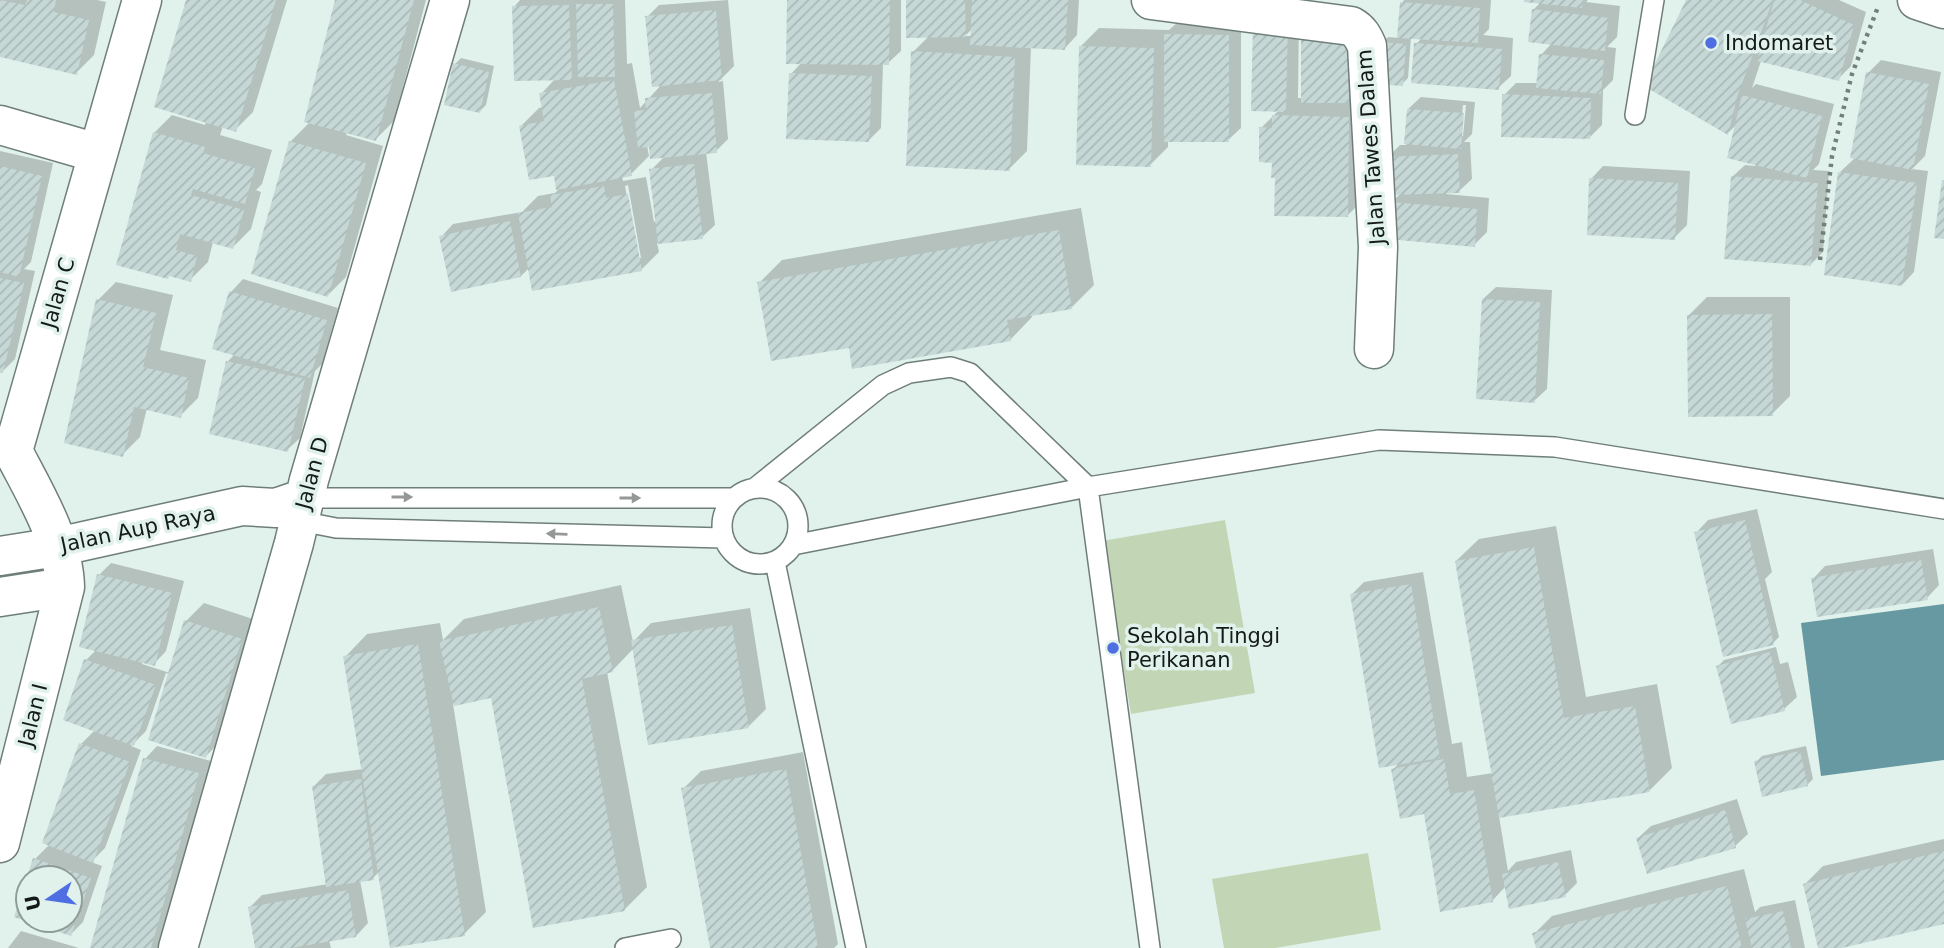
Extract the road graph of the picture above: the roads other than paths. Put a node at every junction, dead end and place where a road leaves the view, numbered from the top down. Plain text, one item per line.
1 (142, 0) edge
2 (450, 0) edge
3 (1151, 0) edge
4 (1654, 0) edge
5 (1917, 0) edge
6 (1298, 9) edge
7 (1944, 9) edge
8 (1635, 115) dead end
9 (0, 125) edge
10 (97, 153) junction
11 (1374, 349) dead end
12 (7, 449) edge
13 (757, 487) junction
14 (1088, 488) junction
15 (733, 498) junction
16 (294, 509) junction
17 (1944, 509) edge
18 (724, 538) junction
19 (793, 545) junction
20 (0, 556) edge
21 (775, 562) junction
22 (63, 571) junction
23 (0, 597) edge
24 (0, 844) edge
25 (671, 939) dead end
26 (178, 948) edge
27 (625, 948) edge
28 (856, 948) edge
29 (1150, 948) edge

1 - 10 street, Jalan C
2 - 16 street, Jalan D
3 - 6 street, Jalan Tawes Dalam
4 - 8 lane
5 - 7 street
6 - 11 street, Jalan Tawes Dalam
9 - 10 street
10 - 12 street, Jalan C
12 - 22 street, Jalan C
13 - 14 lane
13 - 15 lane
13 - 19 lane
14 - 17 lane
14 - 19 lane
14 - 29 lane
16 -> 15 lane
15 - 18 lane
18 -> 16 lane
16 - 22 street, Jalan Aup Raya
16 - 26 street, Jalan D
18 - 21 lane
19 - 21 lane
20 - 22 street, Jalan Aup Raya
21 - 28 lane
22 - 23 street
22 - 24 street, Jalan I
25 - 27 lane

